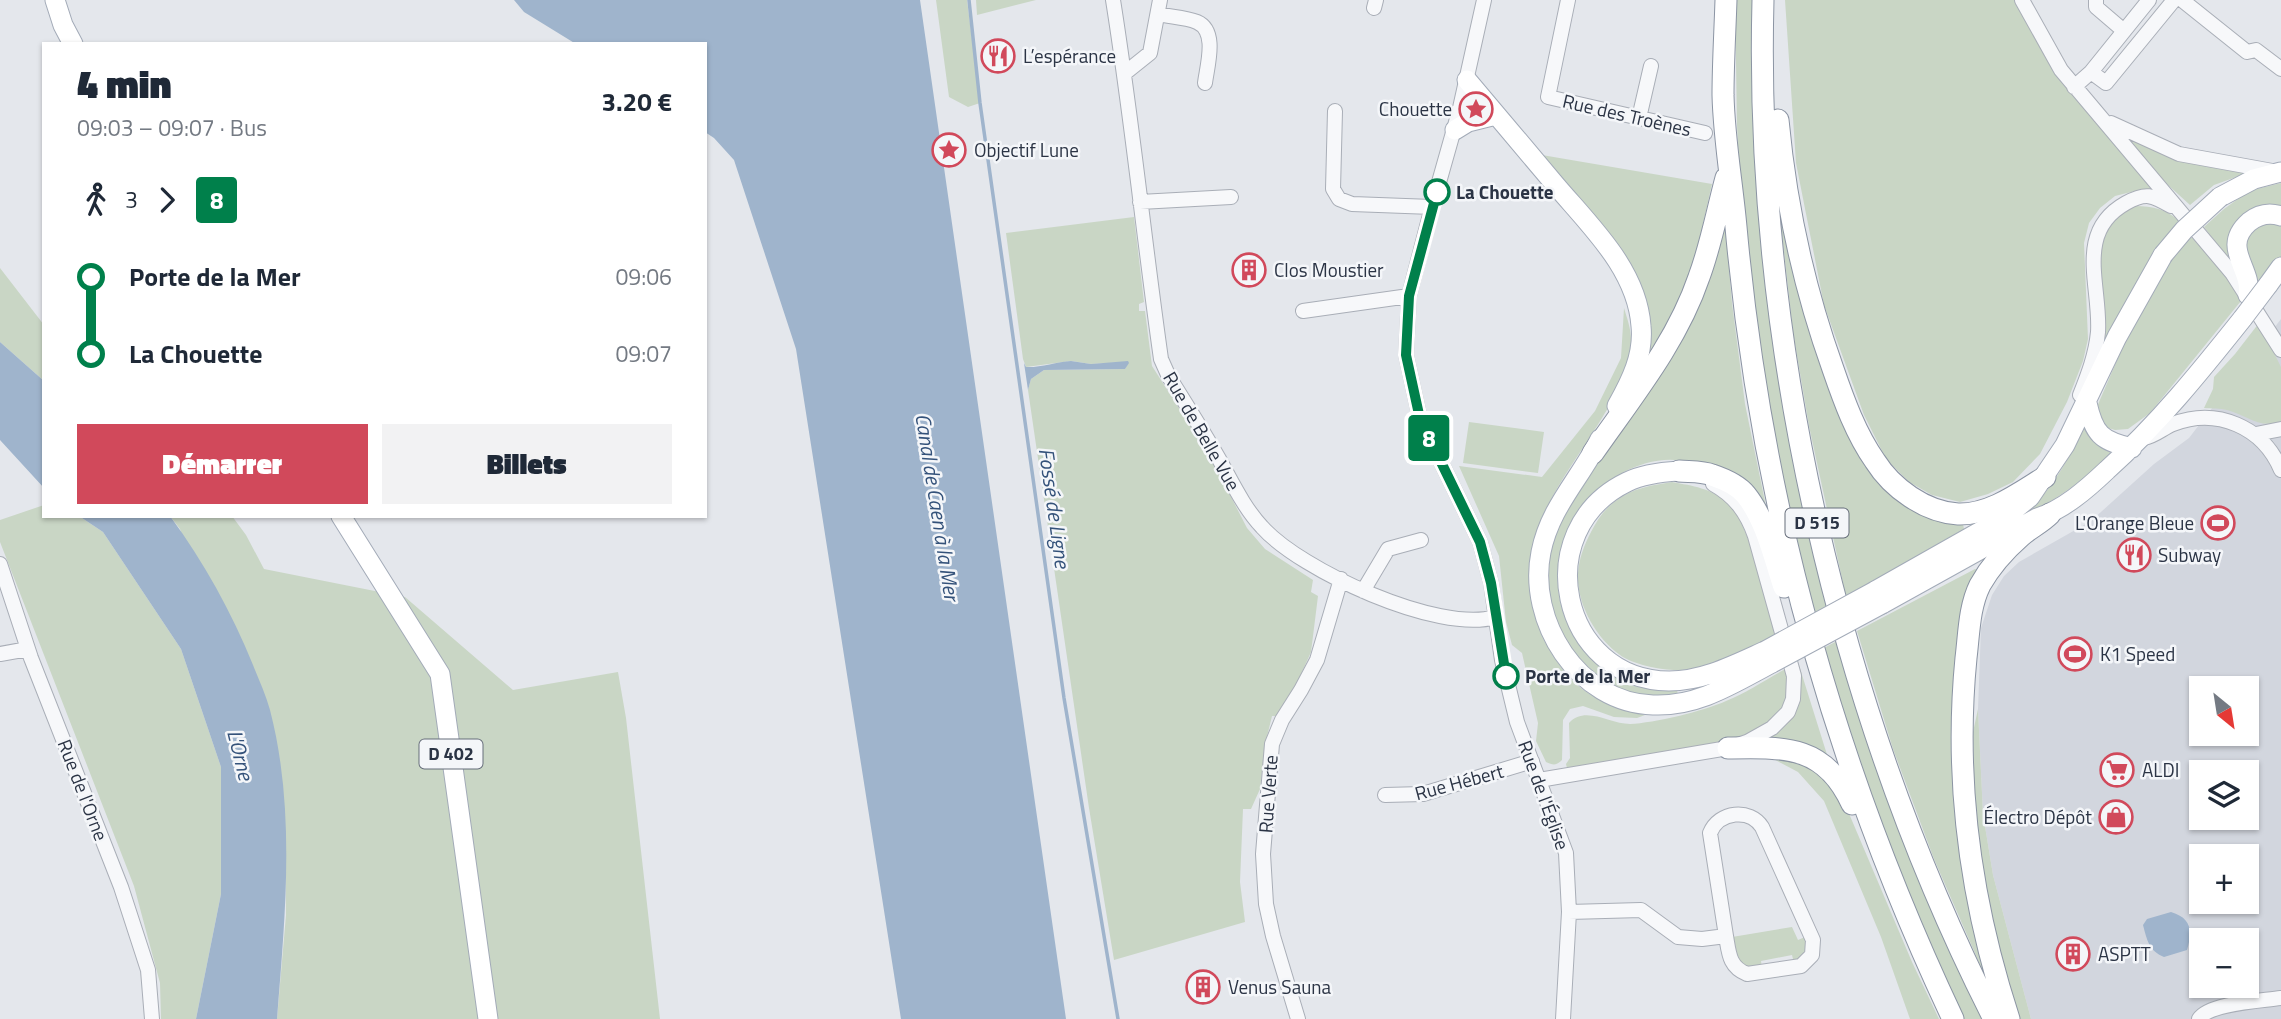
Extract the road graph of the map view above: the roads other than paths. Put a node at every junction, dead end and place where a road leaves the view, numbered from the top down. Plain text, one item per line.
1 (55, 0) edge
2 (1113, 0) edge
3 (1484, 0) edge
4 (1568, 0) edge
5 (1726, 0) edge
6 (1763, 0) edge
7 (2022, 0) edge
8 (2096, 0) edge
9 (2149, 0) edge
10 (2174, 0) edge
11 (2182, 0) edge
12 (1159, 7) edge
13 (2124, 30) junction
14 (72, 42) edge
15 (1763, 58) junction
16 (1651, 66) dead end
17 (2281, 69) edge
18 (2091, 72) junction
19 (1125, 73) junction
20 (1467, 80) junction
21 (1205, 83) dead end
22 (2074, 87) junction
23 (1335, 111) dead end
24 (1496, 116) junction
25 (1639, 118) junction
26 (2108, 123) junction
27 (1455, 130) junction
28 (1705, 133) dead end
29 (1729, 166) junction
30 (2280, 172) edge
31 (1231, 197) dead end
32 (1140, 202) junction
33 (1432, 207) junction
34 (2178, 210) junction
35 (2281, 216) edge
36 (2281, 267) edge
37 (1409, 296) junction
38 (2248, 296) junction
39 (1303, 311) dead end
40 (2281, 350) edge
41 (2087, 403) junction
42 (2078, 422) junction
43 (2281, 429) edge
44 (2256, 434) junction
45 (2136, 444) junction
46 (1593, 453) junction
47 (2281, 470) edge
48 (1679, 471) junction
49 (2045, 477) junction
50 (2050, 514) junction
51 (342, 518) edge
52 (1421, 540) dead end
53 (0, 564) edge
54 (1341, 579) junction
55 (1363, 591) junction
56 (1878, 598) junction
57 (1495, 617) junction
58 (28, 649) junction
59 (0, 654) edge
60 (1814, 656) junction
61 (1768, 657) junction
62 (1728, 748) junction
63 (1532, 761) junction
64 (1539, 780) junction
65 (1385, 795) dead end
66 (1871, 825) junction
67 (1569, 912) junction
68 (1726, 936) junction
69 (2281, 998) edge
70 (152, 1019) edge
71 (488, 1019) edge
72 (1298, 1019) edge
73 (1563, 1019) edge
74 (1954, 1019) edge
75 (1994, 1019) edge
76 (2009, 1019) edge
77 (2199, 1019) edge

1 - 14 main road
2 - 19 street, Rue de Belle Vue
3 - 20 street, Rue de l'Église
4 - 25 street, Rue des Troènes
5 - 29 highway, D 515
6 - 15 highway, D 515
7 - 22 street
8 - 13 street
9 - 13 street
10 - 18 street
11 - 17 street
12 - 19 street
12 - 21 street
13 - 18 street
15 - 49 highway
15 - 75 highway, D 515
16 - 25 street
18 - 22 street
19 - 32 street, Rue de Belle Vue
20 - 24 main road
20 - 27 street, Rue de l'Église
22 - 26 street
23 - 33 street
24 - 27 main road
24 - 46 main road
25 - 28 street, Rue des Troènes
26 - 30 street
26 - 34 street
27 - 33 street, Rue de l'Église
29 - 46 highway
29 - 60 highway, D 515
30 - 41 main road, bridge
31 - 32 street
32 - 54 street, Rue de Belle Vue
33 - 37 street, Rue de l'Église
34 - 38 street
34 - 42 street
35 - 38 main road
36 - 45 main road, bridge
37 - 39 street
37 - 57 street, Rue de l'Église
38 - 40 street
41 - 42 main road
41 - 45 main road
42 - 49 main road
43 - 44 street
44 - 45 street
44 - 47 street
45 - 50 main road
46 - 61 main road
48 - 60 highway
48 - 61 main road
48 - 62 street
49 - 56 main road
50 - 56 main road
50 - 76 highway
51 - 71 main road, D 402
52 - 55 street
53 - 58 street, Rue de l'Orne
54 - 55 street, Rue de Belle Vue
54 - 72 street, Rue Verte
55 - 57 street, Rue de Belle Vue
56 - 61 main road, bridge
57 - 63 street, Rue de l'Église
58 - 59 street
58 - 70 street, Rue de l'Orne
60 - 66 highway, D 515
62 - 64 street
62 - 66 highway
63 - 64 street, Rue de l'Église
63 - 65 street, Rue Hébert
64 - 67 street, Rue de l'Église
66 - 74 highway, D 515
67 - 68 street
67 - 73 street, Rue de l'Église
68 - 68 street
69 - 77 street

